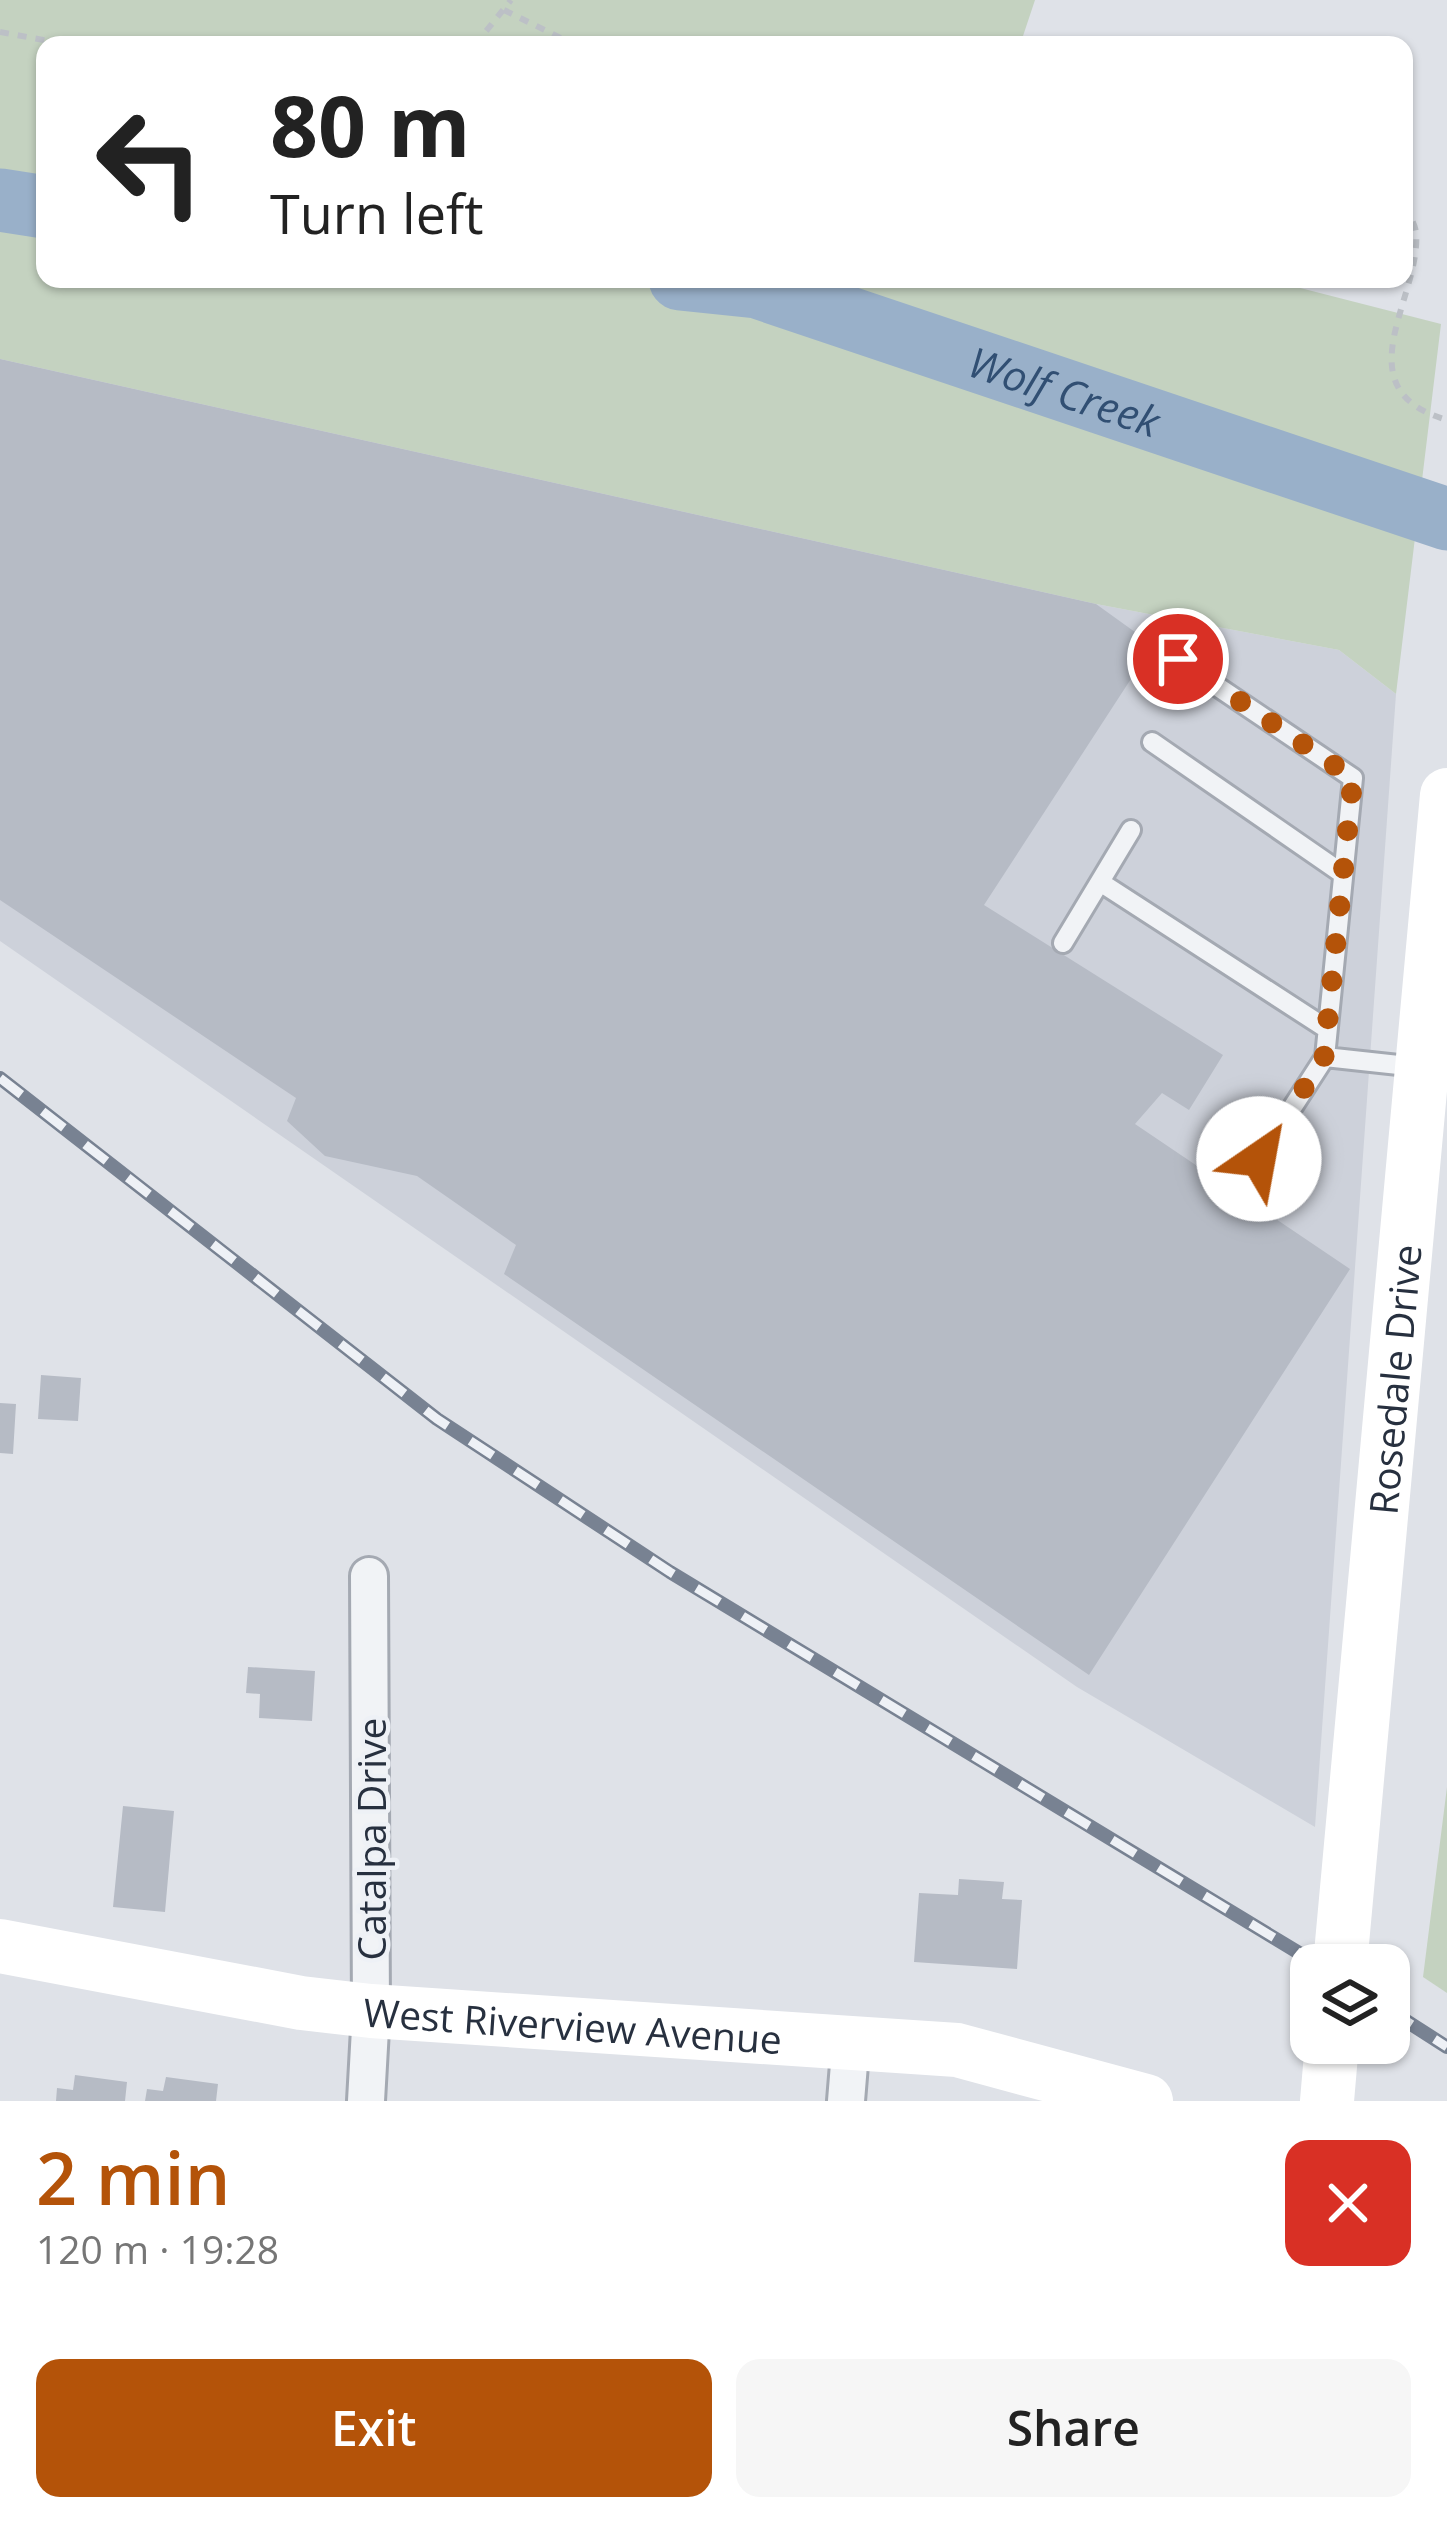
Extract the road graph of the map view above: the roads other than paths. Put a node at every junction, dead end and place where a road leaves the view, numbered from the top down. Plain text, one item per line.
1 (1178, 659) dead end
2 (1152, 742) dead end
3 (1447, 795) edge
4 (1131, 830) dead end
5 (1343, 874) junction
6 (1100, 882) junction
7 (1063, 943) dead end
8 (1328, 1029) junction
9 (1324, 1057) junction
10 (1422, 1068) junction
11 (1259, 1159) dead end
12 (369, 1576) dead end
13 (1342, 1944) edge
14 (0, 1946) edge
15 (371, 2011) junction
16 (851, 2040) junction
17 (1330, 2064) edge
18 (366, 2101) edge
19 (847, 2101) edge
20 (1146, 2101) edge
21 (1327, 2101) edge

1 - 5 lane
2 - 5 lane
3 - 10 street, Rosedale Drive
4 - 6 lane
5 - 8 lane
6 - 7 lane
6 - 8 lane
8 - 9 lane
9 - 10 lane
9 - 11 lane
10 - 13 street, Rosedale Drive
12 - 15 street, Catalpa Drive
14 - 15 street, West Riverview Avenue
15 - 16 street, West Riverview Avenue
15 - 18 street, Catalpa Drive
16 - 19 street
16 - 20 street, West Riverview Avenue
17 - 21 street

